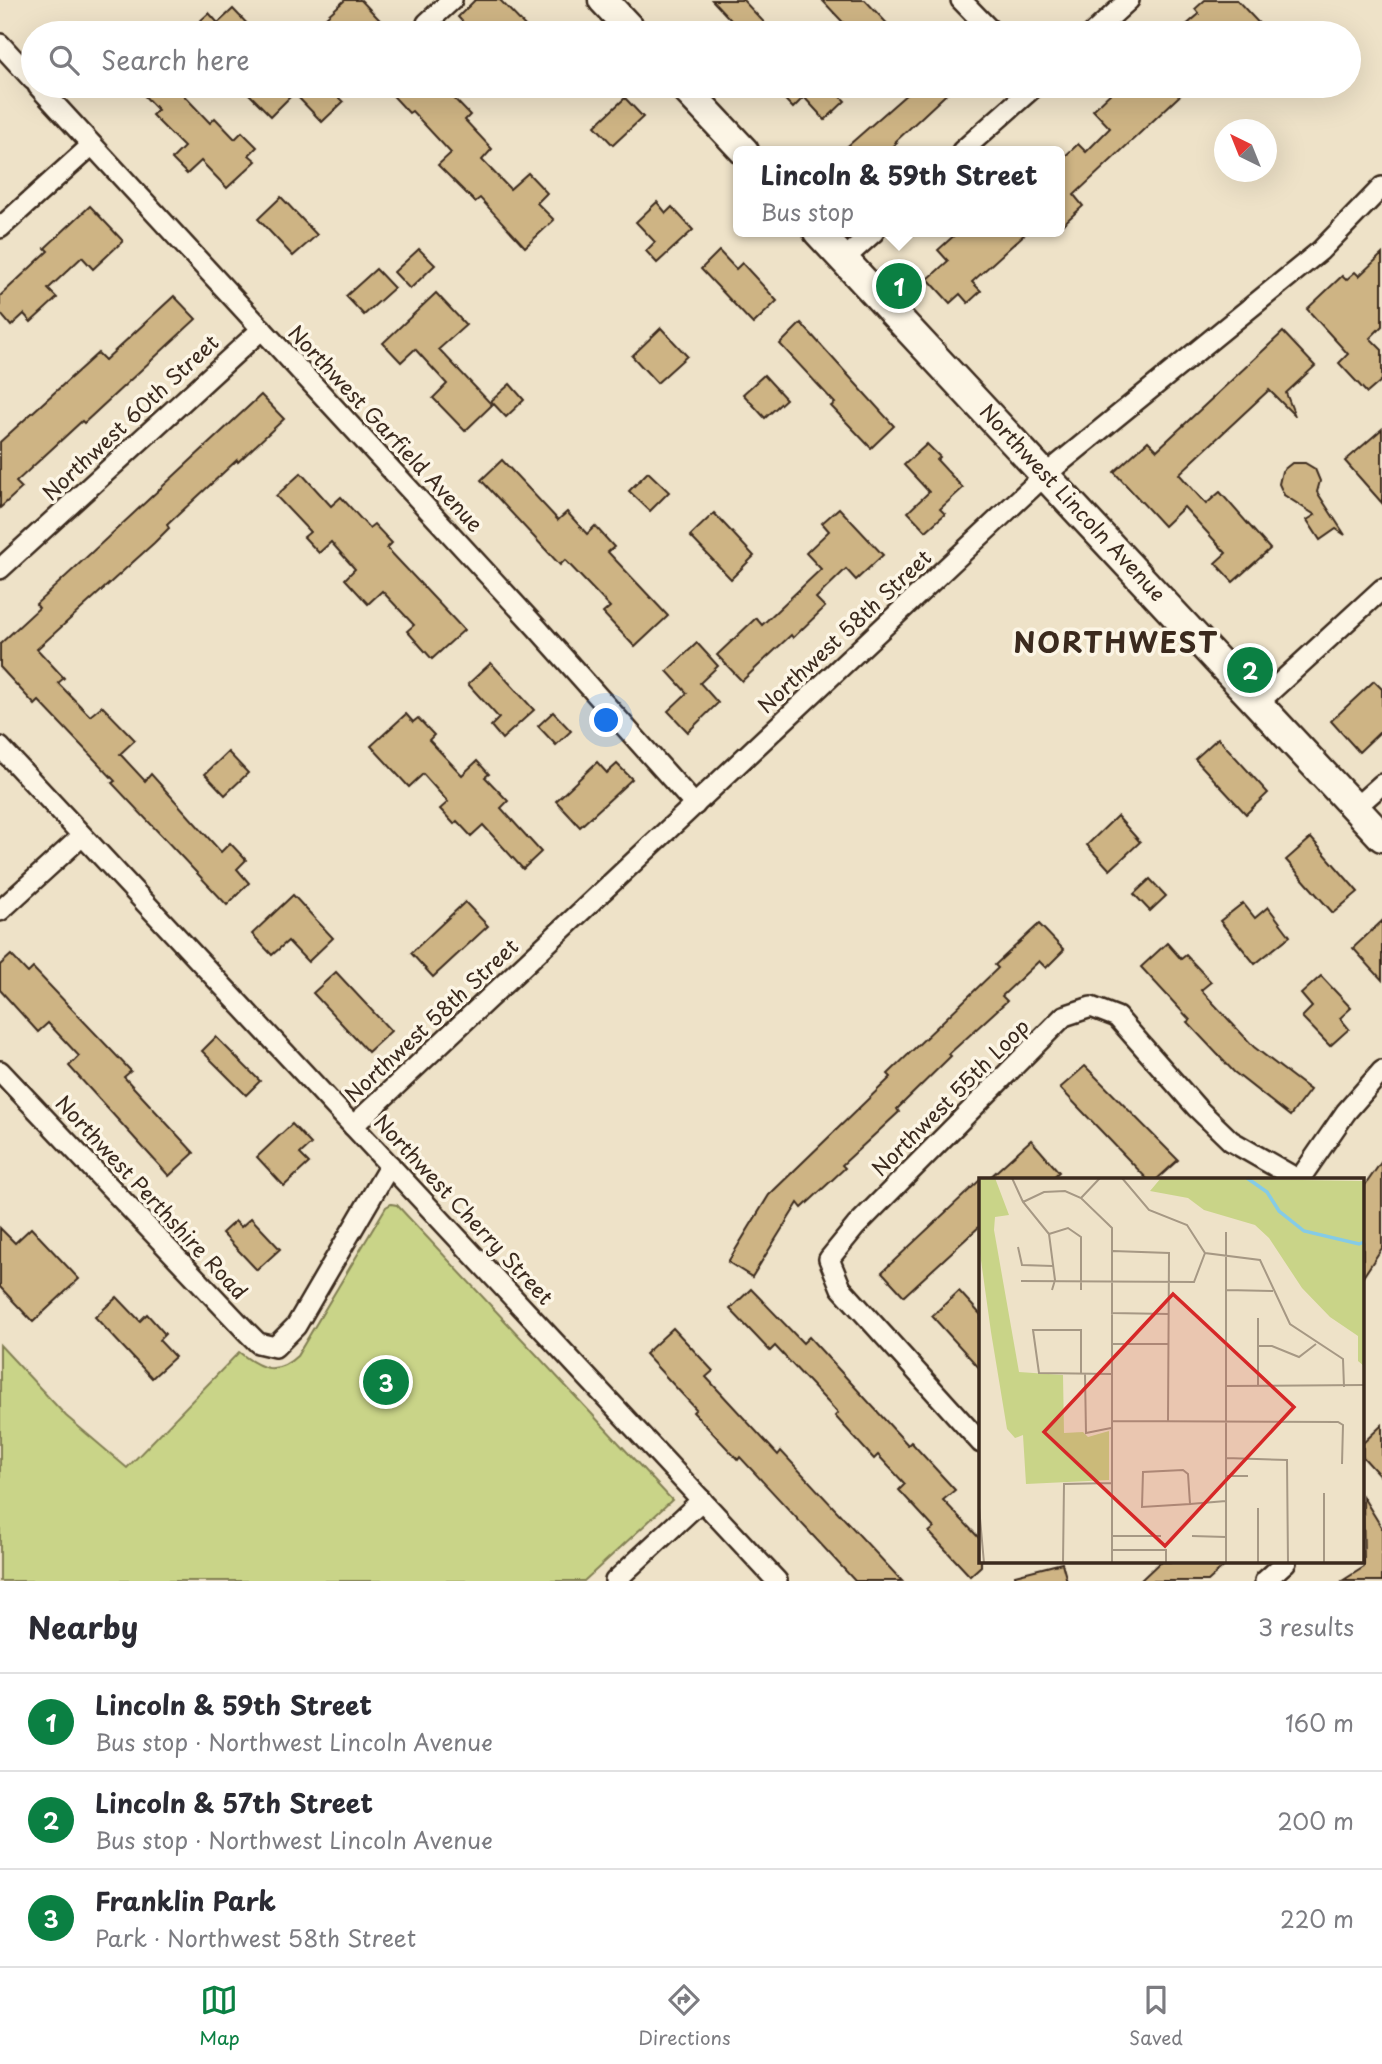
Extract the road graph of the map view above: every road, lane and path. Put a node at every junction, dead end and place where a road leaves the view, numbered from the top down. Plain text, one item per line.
1 (452, 0) edge
2 (603, 0) edge
3 (961, 0) edge
4 (1129, 0) edge
5 (429, 21) edge
6 (623, 21) edge
7 (981, 21) edge
8 (1106, 21) edge
9 (0, 44) edge
10 (21, 67) edge
11 (49, 98) edge
12 (694, 98) edge
13 (1022, 98) edge
14 (92, 145) junction
15 (739, 146) edge
16 (968, 146) edge
17 (1382, 187) edge
18 (0, 228) edge
19 (823, 237) edge
20 (868, 237) edge
21 (844, 259) junction
22 (262, 329) junction
23 (1045, 475) junction
24 (0, 569) edge
25 (1382, 589) edge
26 (1258, 703) junction
27 (0, 747) edge
28 (1382, 784) edge
29 (695, 805) junction
30 (1355, 808) junction
31 (82, 836) junction
32 (1382, 837) edge
33 (0, 911) edge
34 (0, 1071) edge
35 (1382, 1071) edge
36 (353, 1126) junction
37 (390, 1165) junction
38 (1296, 1178) edge
39 (1300, 1178) edge
40 (979, 1441) edge
41 (702, 1500) junction
42 (1285, 1563) edge
43 (615, 1581) edge
44 (777, 1581) edge
45 (1265, 1581) edge

1 - 5 street
2 - 6 street
3 - 7 street
4 - 8 street
9 - 10 street
11 - 14 street, Northwest Garfield Avenue
12 - 15 street
13 - 16 street
14 - 18 street
14 - 22 street, Northwest Garfield Avenue
17 - 23 street, Northwest 58th Street
19 - 21 street, Northwest Lincoln Avenue
20 - 21 street
21 - 23 street, Northwest Lincoln Avenue
22 - 24 street, Northwest 60th Street
22 - 29 street, Northwest Garfield Avenue
23 - 26 street, Northwest Lincoln Avenue
23 - 29 street, Northwest 58th Street
25 - 26 street
26 - 30 street, Northwest Lincoln Avenue
27 - 31 street, Northwest Cherry Street
28 - 30 street
29 - 36 street, Northwest 58th Street
30 - 32 street, Northwest Lincoln Avenue
31 - 33 street
31 - 36 street, Northwest Cherry Street
34 - 37 street, Northwest Perthshire Road
35 - 39 street, Northwest 55th Loop
36 - 37 street, Northwest Cherry Street
37 - 41 street, Northwest Cherry Street
38 - 40 street, Northwest 55th Loop
41 - 43 street
41 - 44 street, Northwest Cherry Street
42 - 45 street

